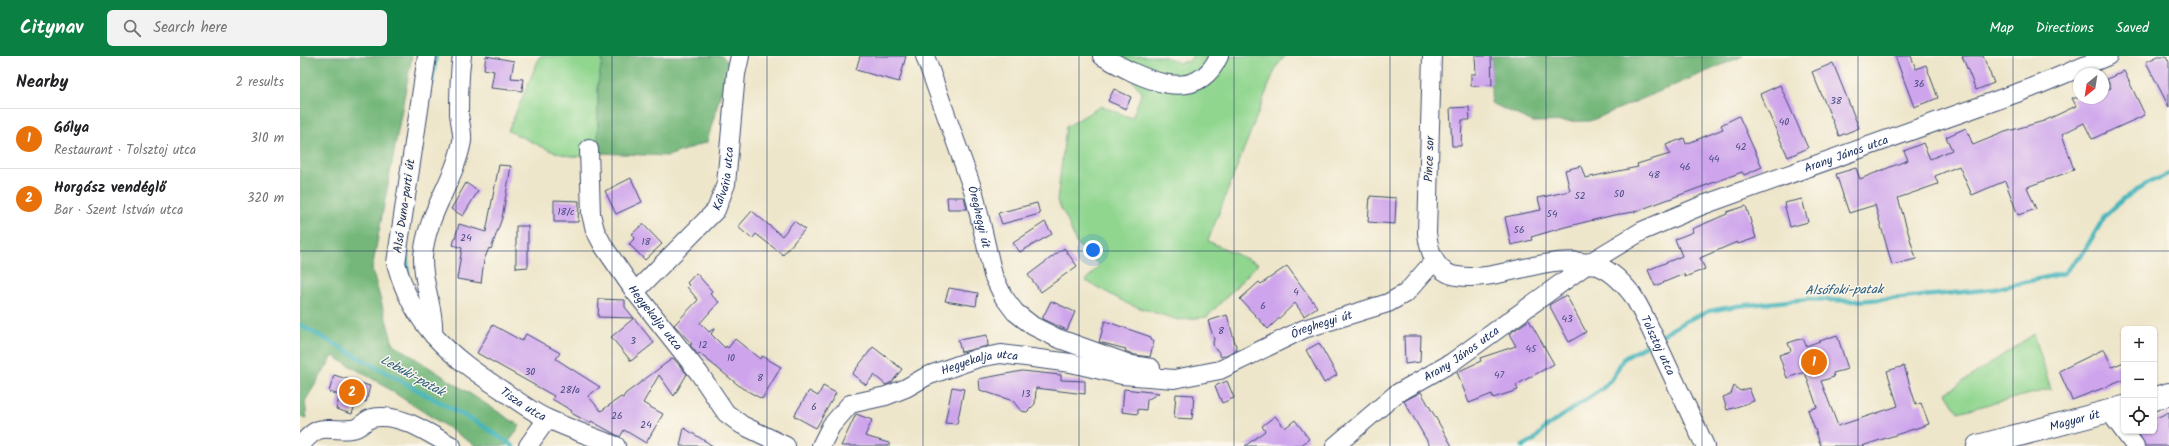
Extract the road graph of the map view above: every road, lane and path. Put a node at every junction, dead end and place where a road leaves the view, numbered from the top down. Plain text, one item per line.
1 (427, 56) edge
2 (462, 56) edge
3 (740, 56) edge
4 (925, 56) edge
5 (1102, 56) edge
6 (1219, 56) edge
7 (1432, 56) edge
8 (2108, 56) edge
9 (589, 149) dead end
10 (1434, 262) junction
11 (1589, 264) junction
12 (635, 292) junction
13 (437, 340) junction
14 (1074, 343) junction
15 (1001, 354) junction
16 (1071, 363) joint
17 (1200, 375) junction
18 (2169, 394) edge
19 (2157, 398) edge
20 (2117, 409) edge
21 (547, 419) junction
22 (529, 444) edge
23 (300, 446) edge
24 (452, 446) edge
25 (616, 446) edge
26 (786, 446) edge
27 (822, 446) edge
28 (1335, 446) edge
29 (1705, 446) edge
30 (1978, 446) edge
31 (2135, 446) edge

1 - 13 street, Alsó Duna-parti út
2 - 13 street
3 - 12 street, Kálvária utca
4 - 14 street, Öreghegyi út
5 - 6 street
7 - 10 street, Pince sor
8 - 11 street, Arany János utca
9 - 12 street, Hegyekalja utca
10 - 11 street
10 - 17 street, Öreghegyi út
11 - 28 street, Arany János utca
11 - 29 street, Tolsztoj utca
12 - 26 street, Hegyekalja utca
13 - 21 street, Tisza utca
14 - 15 street
14 - 17 street, Öreghegyi út
15 - 16 street, Hegyekalja utca
15 - 27 street, Hegyekalja utca
16 - 17 street, Öreghegyi út
18 - 19 street
20 - 30 street, Magyar út
20 - 31 street
21 - 22 street
21 - 25 street, Tisza utca
23 - 24 street

